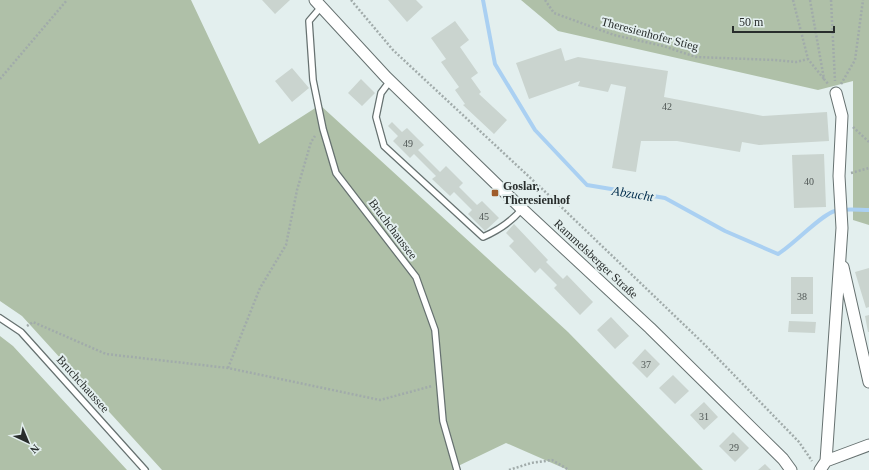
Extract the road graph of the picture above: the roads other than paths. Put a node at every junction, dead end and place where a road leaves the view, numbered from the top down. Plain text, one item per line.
1 (318, 4) edge
2 (390, 81) junction
3 (836, 93) road end
4 (522, 209) junction
5 (840, 254) junction
6 (0, 318) edge
7 (869, 382) edge
8 (869, 445) edge
9 (820, 465) edge
10 (145, 470) edge
11 (457, 470) edge
12 (791, 470) edge

1 - 2 street, Rammelsberger Straße
1 - 11 lane, Bruchchaussee
2 - 4 street, Rammelsberger Straße
2 - 4 lane
3 - 5 street
4 - 12 street, Rammelsberger Straße
5 - 7 street
5 - 9 street
6 - 10 lane, Bruchchaussee
8 - 9 street

